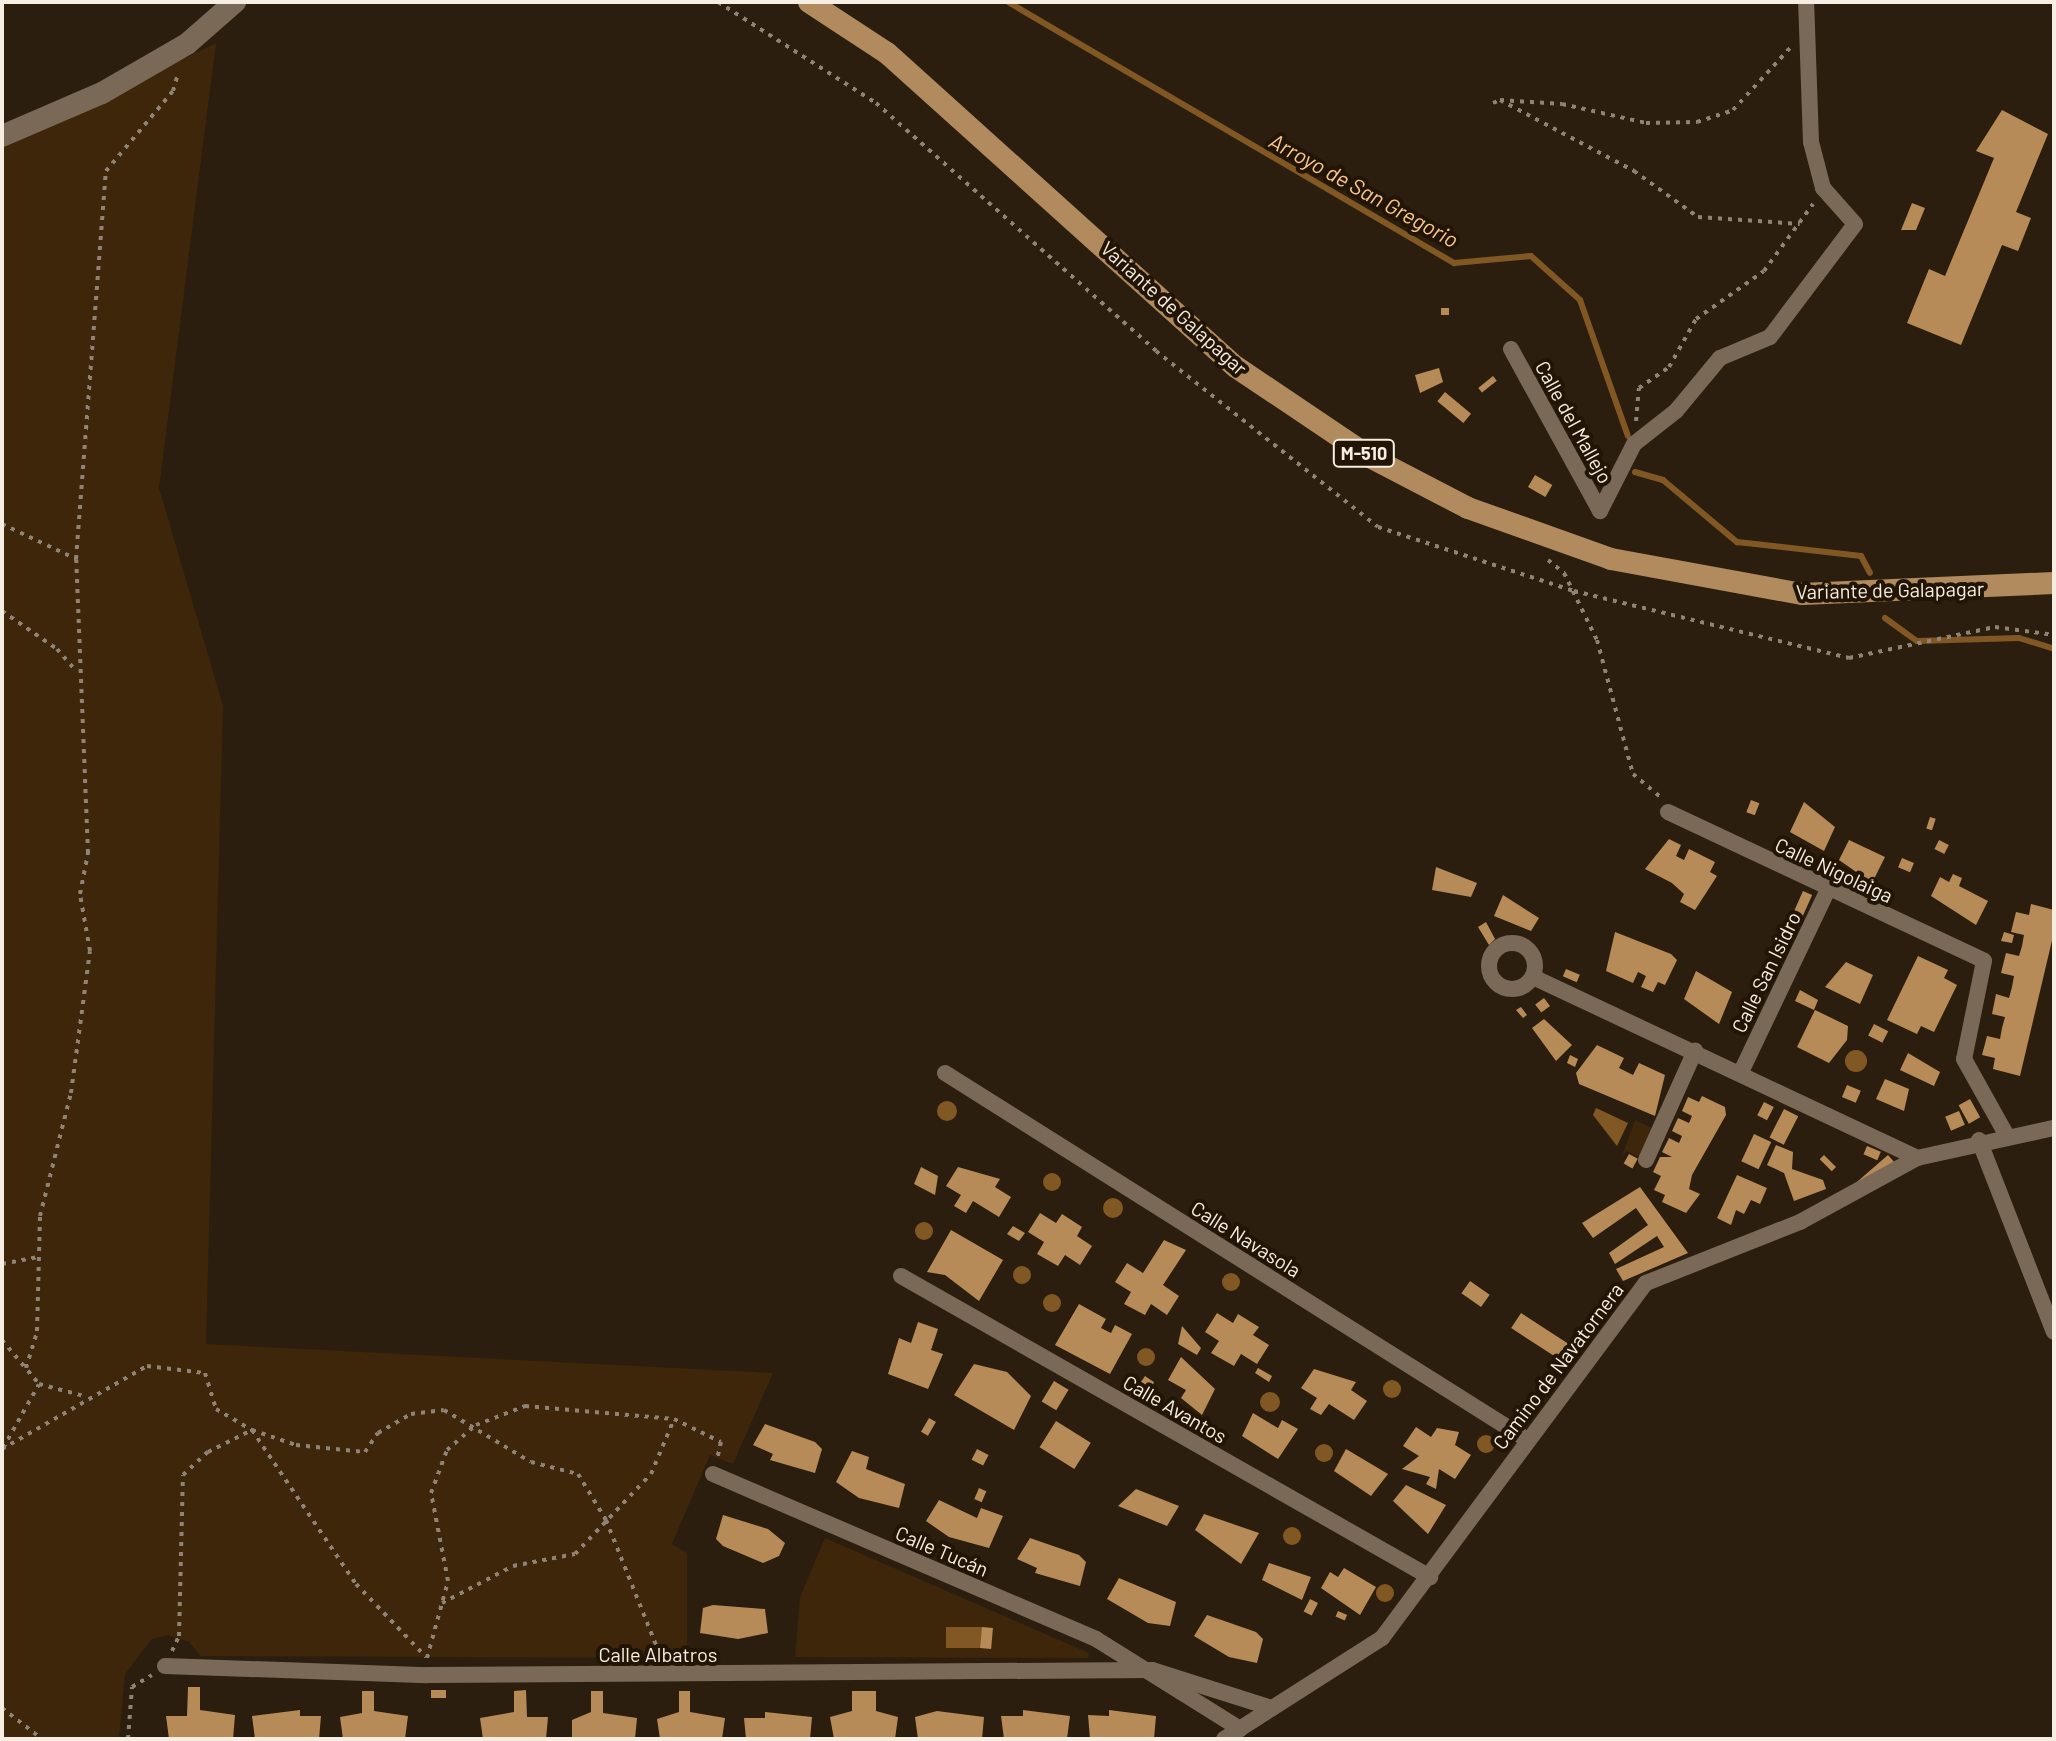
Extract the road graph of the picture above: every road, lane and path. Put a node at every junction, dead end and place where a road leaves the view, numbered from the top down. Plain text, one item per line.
1 (235, 2) edge
2 (809, 2) edge
3 (1806, 2) edge
4 (1808, 29) junction
5 (187, 44) junction
6 (1500, 100) junction
7 (1493, 103) dead end
8 (2, 136) edge
9 (1823, 188) junction
10 (1800, 224) junction
11 (1511, 349) dead end
12 (1634, 444) junction
13 (2, 524) edge
14 (1535, 554) dead end
15 (76, 559) junction
16 (2054, 583) edge
17 (2, 611) edge
18 (78, 673) junction
19 (1668, 812) joint
20 (1828, 890) junction
21 (1533, 977) dead end
22 (1695, 1051) junction
23 (1741, 1072) junction
24 (945, 1073) dead end
25 (2054, 1128) edge
26 (2006, 1134) junction
27 (1979, 1140) junction
28 (1917, 1158) junction
29 (1646, 1160) dead end
30 (39, 1257) junction
31 (2, 1264) edge
32 (901, 1276) dead end
33 (2054, 1332) edge
34 (2, 1340) edge
35 (26, 1368) junction
36 (39, 1384) junction
37 (84, 1396) junction
38 (674, 1419) junction
39 (476, 1425) junction
40 (252, 1430) junction
41 (1526, 1439) junction
42 (2, 1449) edge
43 (713, 1474) joint
44 (606, 1520) junction
45 (2, 1528) edge
46 (1430, 1577) junction
47 (2, 1584) edge
48 (442, 1603) junction
49 (179, 1636) dead end
50 (165, 1666) joint
51 (427, 1666) junction
52 (1152, 1670) junction
53 (671, 1674) junction
54 (2, 1708) edge
55 (1272, 1708) junction
56 (1240, 1729) junction
57 (42, 1739) edge
58 (128, 1739) edge
59 (1224, 1739) edge

1 - 5 main road
2 - 16 main road, Variante de Galapagar / M-510
3 - 4 street, Calle del Mallejo
4 - 6 path
4 - 9 street, Calle del Mallejo
5 - 8 main road
5 - 15 path
6 - 7 path
6 - 10 path
9 - 10 path
9 - 12 street, Calle del Mallejo
10 - 12 path
11 - 12 street, Calle del Mallejo
13 - 15 path
14 - 19 path
15 - 18 path
17 - 18 path
18 - 30 path
19 - 20 street, Calle Nigolaiga
20 - 23 street, Calle San Isidro
20 - 26 street, Calle Nigolaiga
21 - 22 street
22 - 23 street
22 - 29 street
23 - 28 street
24 - 41 street, Calle Navasola
25 - 26 street, Camino de Navatornera
26 - 27 street, Camino de Navatornera
27 - 28 street, Camino de Navatornera
27 - 33 street
28 - 41 street, Camino de Navatornera
30 - 31 path
30 - 35 path
32 - 46 street, Calle Avantos
34 - 35 path
35 - 36 path
36 - 37 path
36 - 42 path
37 - 40 path
37 - 42 path
38 - 39 path
38 - 43 path
38 - 44 path
39 - 40 path
39 - 44 path
39 - 48 path
40 - 49 path
40 - 51 path
41 - 46 street, Camino de Navatornera
43 - 52 street, Calle Tucán
44 - 48 path
44 - 53 path
45 - 47 path
46 - 55 street, Camino de Navatornera
48 - 51 path
50 - 51 street, Calle Albatros
50 - 58 path
51 - 53 street, Calle Albatros
52 - 53 street, Calle Albatros
52 - 55 street, Calle Tucán
52 - 56 street, Calle Tucán
54 - 57 path
55 - 56 street, Camino de Navatornera
56 - 59 street, Camino de Navatornera

